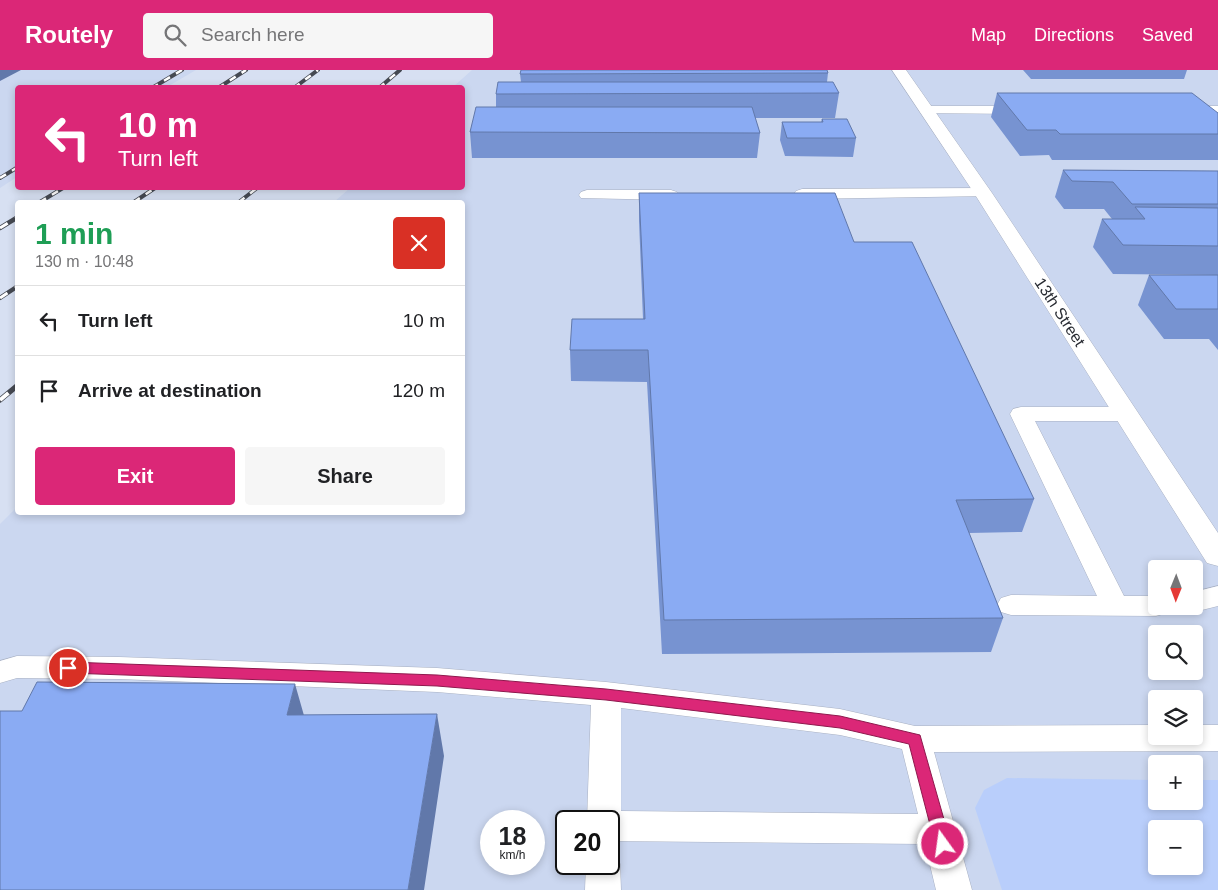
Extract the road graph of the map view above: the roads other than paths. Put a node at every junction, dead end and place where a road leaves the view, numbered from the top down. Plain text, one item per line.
1 (899, 70) edge
2 (926, 110) junction
3 (1038, 110) edge
4 (1168, 110) edge
5 (1218, 110) edge
6 (983, 193) junction
7 (785, 194) edge
8 (686, 195) edge
9 (586, 196) dead end
10 (1126, 414) junction
11 (1218, 556) edge
12 (1218, 596) edge
13 (1203, 600) edge
14 (1011, 605) dead end
15 (1116, 606) junction
16 (1148, 606) edge
17 (0, 672) edge
18 (606, 694) junction
19 (1218, 738) edge
20 (915, 739) junction
21 (604, 810) edge
22 (620, 826) edge
23 (939, 829) junction
24 (603, 875) edge
25 (603, 890) edge
26 (954, 890) edge

1 - 2 street, 13th Street
2 - 3 lane
2 - 6 street, 13th Street
4 - 5 lane
6 - 7 lane
6 - 10 street, 13th Street
8 - 9 lane
10 - 11 street, 13th Street
10 - 15 lane
12 - 13 lane
14 - 15 lane
15 - 16 lane
17 - 18 lane
18 - 20 lane
18 - 21 lane
19 - 20 lane
20 - 23 lane
22 - 23 lane
23 - 26 lane
24 - 25 lane

